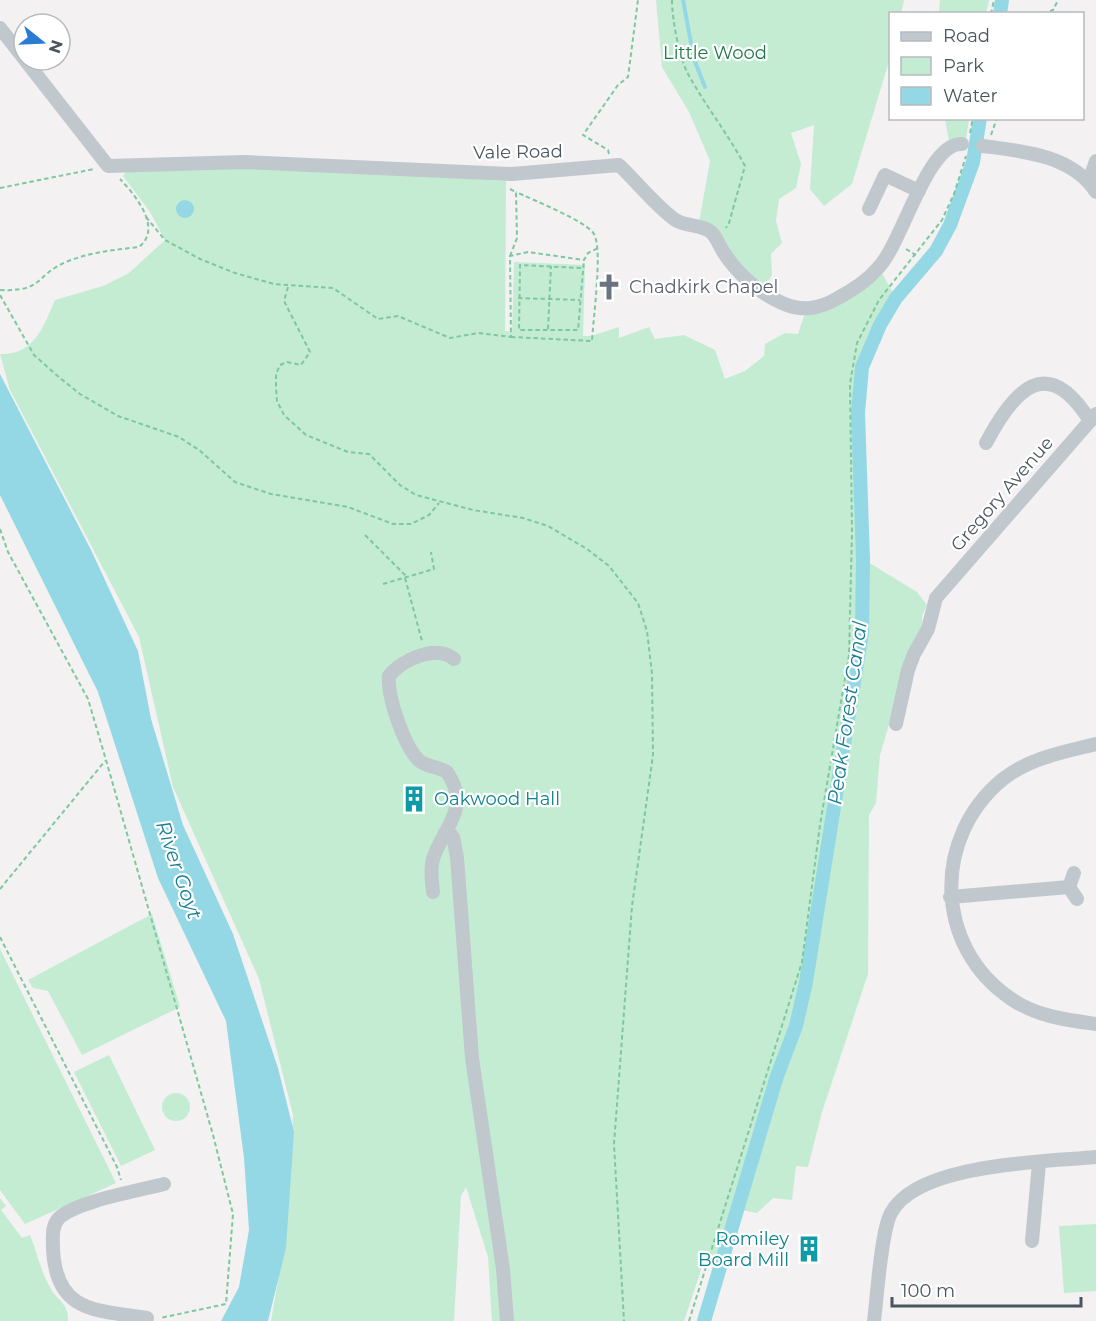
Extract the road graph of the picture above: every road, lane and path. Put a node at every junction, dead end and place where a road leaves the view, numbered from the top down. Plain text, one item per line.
1 (638, 0) edge
2 (672, 0) edge
3 (1058, 0) edge
4 (1048, 12) edge
5 (0, 28) edge
6 (996, 120) edge
7 (962, 144) dead end
8 (986, 147) joint
9 (609, 154) dead end
10 (965, 160) dead end
11 (1096, 161) edge
12 (108, 166) junction
13 (512, 174) junction
14 (1093, 187) edge
15 (0, 188) edge
16 (919, 191) junction
17 (516, 192) junction
18 (869, 209) dead end
19 (146, 217) junction
20 (729, 223) dead end
21 (598, 248) junction
22 (510, 256) junction
23 (584, 260) junction
24 (551, 266) junction
25 (581, 268) junction
26 (288, 287) junction
27 (0, 290) edge
28 (0, 296) edge
29 (518, 298) junction
30 (548, 299) junction
31 (580, 300) junction
32 (548, 329) junction
33 (511, 337) junction
34 (1093, 418) edge
35 (986, 443) dead end
36 (440, 501) junction
37 (0, 529) edge
38 (365, 535) dead end
39 (430, 552) dead end
40 (406, 578) junction
41 (383, 584) dead end
42 (425, 656) junction
43 (454, 658) dead end
44 (896, 724) dead end
45 (1096, 744) edge
46 (106, 760) junction
47 (448, 832) junction
48 (1074, 873) dead end
49 (1069, 887) junction
50 (0, 888) edge
51 (433, 892) dead end
52 (950, 897) junction
53 (1077, 899) dead end
54 (0, 937) edge
55 (1, 941) edge
56 (1096, 1024) edge
57 (1096, 1157) edge
58 (1039, 1163) junction
59 (164, 1184) dead end
60 (125, 1195) junction
61 (1032, 1241) dead end
62 (150, 1319) edge
63 (507, 1321) edge
64 (624, 1321) edge
65 (689, 1321) edge
66 (874, 1321) edge

1 - 9 path
2 - 20 path
3 - 4 path
5 - 12 street
6 - 8 path
7 - 16 street, Vale Road
8 - 14 street
10 - 65 path
11 - 14 street
12 - 13 street, Vale Road
12 - 15 path
12 - 19 path
13 - 16 street, Vale Road
13 - 17 path
16 - 18 street
17 - 21 path
17 - 22 path
19 - 26 path
19 - 27 path
21 - 23 path
21 - 33 path
22 - 23 path
22 - 33 path
23 - 25 path
24 - 25 path
24 - 29 path
24 - 30 path
25 - 31 path
26 - 33 path
26 - 36 path
28 - 36 path
29 - 30 path
29 - 32 path
30 - 31 path
30 - 32 path
31 - 32 path
34 - 35 street
34 - 44 street, Gregory Avenue
36 - 64 path
37 - 46 path
38 - 40 path
39 - 40 path
40 - 41 path
40 - 42 path
42 - 43 street
42 - 47 street
45 - 52 street
46 - 50 path
46 - 62 path
47 - 51 street
47 - 63 street
48 - 49 street
49 - 52 street
49 - 53 street
52 - 56 street
54 - 55 path
55 - 60 path
57 - 58 street
58 - 61 street
58 - 66 street
59 - 60 street
60 - 62 street

